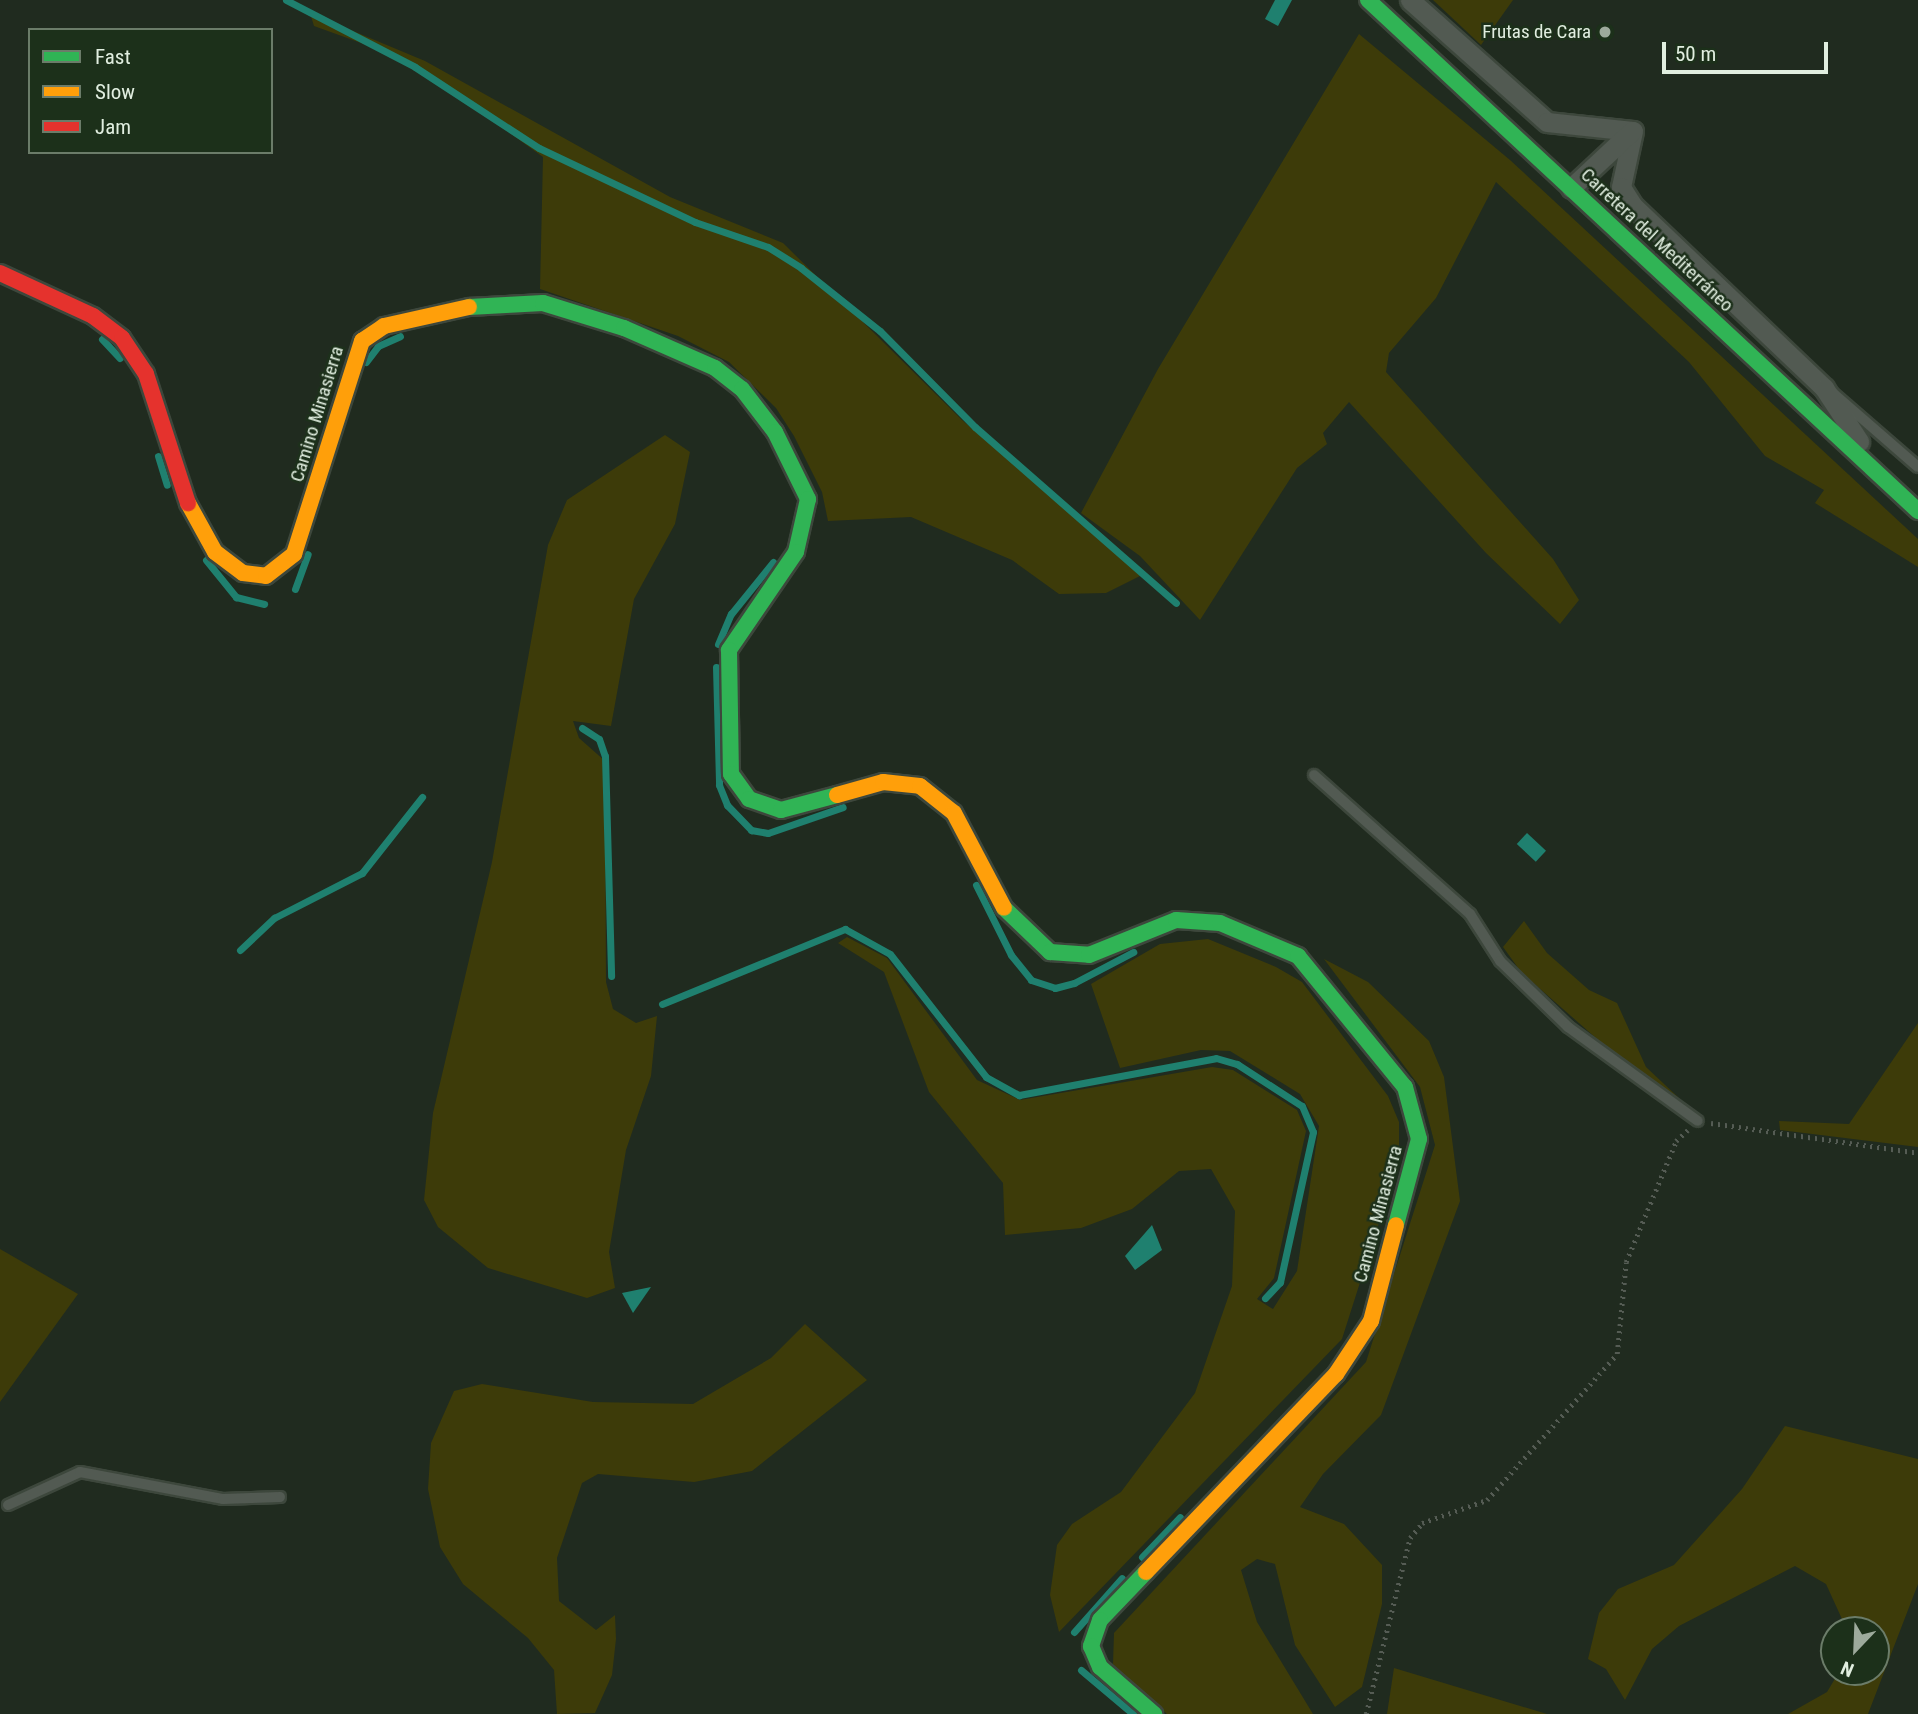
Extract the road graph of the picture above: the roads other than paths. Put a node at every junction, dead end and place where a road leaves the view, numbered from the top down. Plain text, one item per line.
1 (1368, 0) edge
2 (1410, 0) edge
3 (1633, 131) junction
4 (1570, 188) junction
5 (0, 273) edge
6 (1825, 388) junction
7 (1918, 467) edge
8 (1887, 482) junction
9 (1918, 511) edge
10 (1314, 775) dead end
11 (1698, 1121) road end
12 (280, 1497) dead end
13 (8, 1505) dead end
14 (1154, 1714) edge

1 - 4 main road, Carretera del Mediterráneo
2 - 3 street
3 - 4 street
3 - 6 street
4 - 8 main road, Carretera del Mediterráneo
5 - 14 main road, Camino Minasierra
6 - 7 lane
6 - 8 street
8 - 9 main road, Carretera del Mediterráneo
10 - 11 lane
12 - 13 lane

